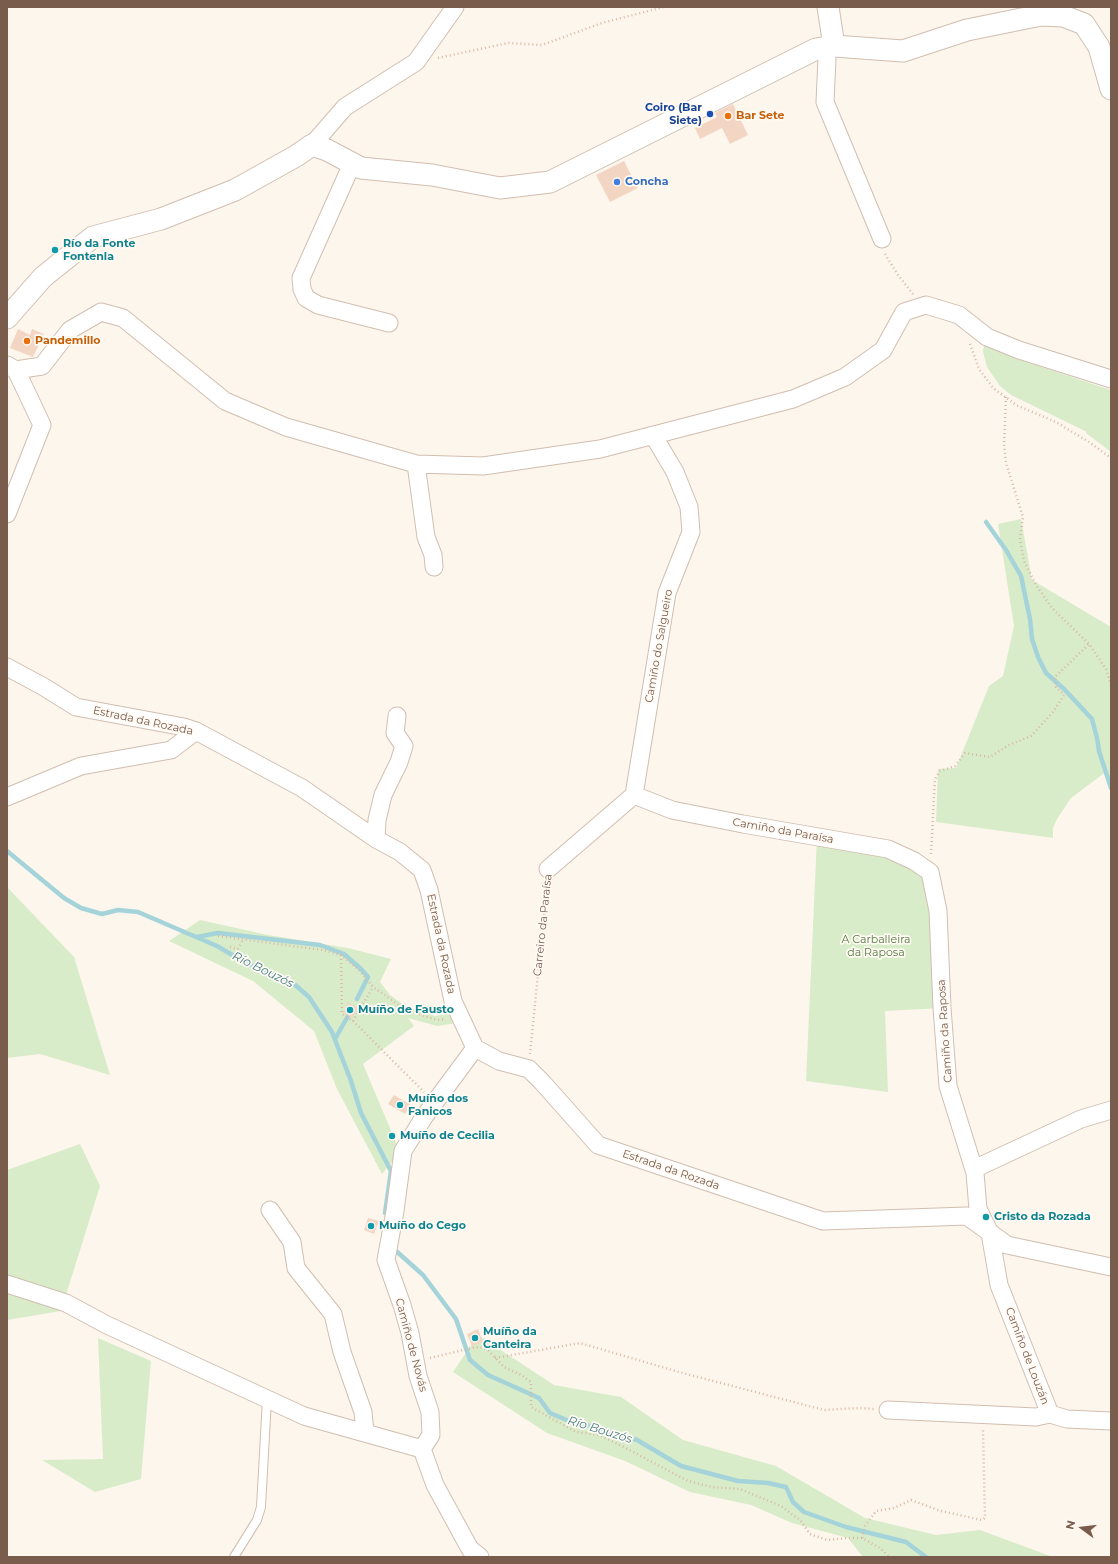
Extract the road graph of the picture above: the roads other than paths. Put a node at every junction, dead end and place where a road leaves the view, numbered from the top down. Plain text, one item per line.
1 (455, 7) edge
2 (828, 7) edge
3 (1041, 11) edge
4 (830, 46) junction
5 (1111, 89) edge
6 (312, 144) junction
7 (352, 164) junction
8 (882, 239) road end
9 (7, 318) edge
10 (389, 323) dead end
11 (11, 368) edge
12 (1111, 379) edge
13 (653, 435) junction
14 (416, 464) junction
15 (7, 514) edge
16 (434, 567) dead end
17 (7, 667) edge
18 (397, 716) dead end
19 (196, 731) junction
20 (634, 795) junction
21 (7, 797) edge
22 (376, 839) junction
23 (548, 869) road end
24 (930, 872) joint
25 (475, 1048) junction
26 (1111, 1110) edge
27 (974, 1169) junction
28 (270, 1210) dead end
29 (990, 1233) junction
30 (1111, 1267) edge
31 (7, 1284) edge
32 (267, 1399) junction
33 (888, 1410) road end
34 (1050, 1414) junction
35 (1111, 1420) edge
36 (365, 1433) junction
37 (422, 1449) junction
38 (234, 1557) edge
39 (480, 1557) edge

1 - 6 street
2 - 4 street
3 - 4 street
3 - 5 street
4 - 7 street
4 - 8 street
6 - 7 street
6 - 9 street
7 - 10 street
11 - 14 street
11 - 15 street
12 - 13 street
13 - 14 street
13 - 20 street, Camiño do Salgueiro
14 - 16 street
17 - 19 street, Estrada da Rozada
18 - 22 street
19 - 21 street
19 - 22 street, Estrada da Rozada
20 - 23 street, Carreiro da Paraísa
20 - 24 street, Camiño da Paraísa
22 - 25 street, Estrada da Rozada
24 - 27 street, Camiño da Raposa
25 - 29 street, Estrada da Rozada
25 - 37 street, Camiño de Novás
26 - 27 street
27 - 29 street, Camiño da Raposa
28 - 36 street
29 - 30 street, Estrada da Rozada
29 - 34 street, Camiño de Louzán
31 - 32 street
32 - 36 street
32 - 38 lane
33 - 34 street, Camiño de Louzán
34 - 35 street
36 - 37 street
37 - 39 street

